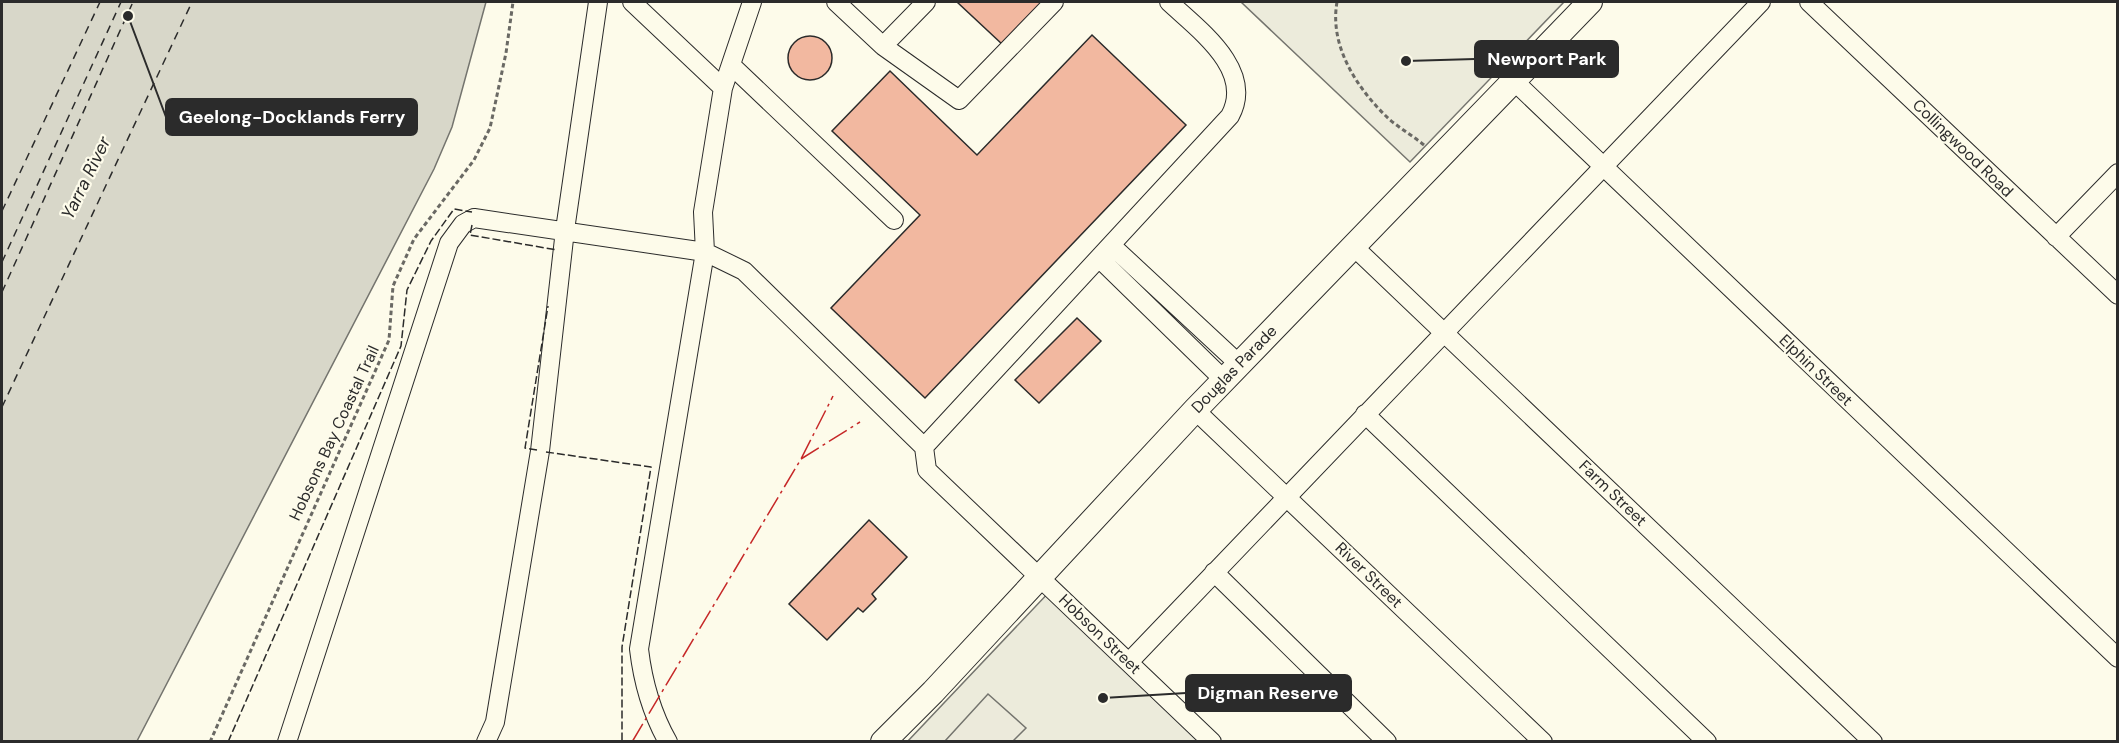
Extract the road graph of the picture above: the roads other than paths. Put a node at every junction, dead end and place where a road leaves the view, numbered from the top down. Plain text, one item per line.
1 (598, 2) edge
2 (632, 2) edge
3 (752, 2) edge
4 (836, 2) edge
5 (926, 2) edge
6 (1054, 2) edge
7 (1169, 2) edge
8 (1590, 2) edge
9 (1761, 2) edge
10 (1809, 2) edge
11 (883, 46) junction
12 (730, 65) junction
13 (1514, 81) junction
14 (723, 88) junction
15 (1602, 166) junction
16 (2118, 173) edge
17 (894, 220) dead end
18 (565, 230) junction
19 (2056, 237) junction
20 (1111, 244) junction
21 (1352, 245) junction
22 (705, 252) junction
23 (1098, 258) junction
24 (2118, 295) edge
25 (1444, 332) junction
26 (1232, 372) junction
27 (1196, 410) junction
28 (1365, 414) junction
29 (924, 447) junction
30 (1287, 496) junction
31 (1214, 572) junction
32 (1040, 576) junction
33 (2118, 658) edge
34 (1129, 662) junction
35 (490, 734) edge
36 (286, 741) edge
37 (668, 741) edge
38 (883, 741) edge
39 (1212, 741) edge
40 (1387, 741) edge
41 (1543, 741) edge
42 (1707, 741) edge
43 (1873, 741) edge

1 - 18 street
2 - 14 street
3 - 12 street
4 - 11 street
5 - 11 street
6 - 11 street
7 - 20 street
8 - 13 main road, Douglas Parade
9 - 15 street
10 - 19 street, Collingwood Road
12 - 14 street
12 - 17 street
13 - 15 street, Elphin Street
13 - 21 main road, Douglas Parade
14 - 22 street
15 - 25 street
15 - 33 street, Elphin Street
16 - 19 street
18 - 22 street
18 - 35 street
18 - 36 street
19 - 24 street, Collingwood Road
20 - 23 street
20 - 26 street
21 - 25 street, Farm Street
21 - 26 main road, Douglas Parade
22 - 29 street
22 - 37 street
23 - 26 street
23 - 29 street
25 - 28 street
25 - 43 street, Farm Street
26 - 27 main road, Douglas Parade
27 - 30 street, River Street
27 - 32 main road, Douglas Parade
28 - 30 street
28 - 42 street
29 - 32 street, Hobson Street
30 - 31 street
30 - 41 street, River Street
31 - 34 street
31 - 40 street
32 - 34 street, Hobson Street
32 - 38 main road, Douglas Parade
34 - 39 street, Hobson Street

